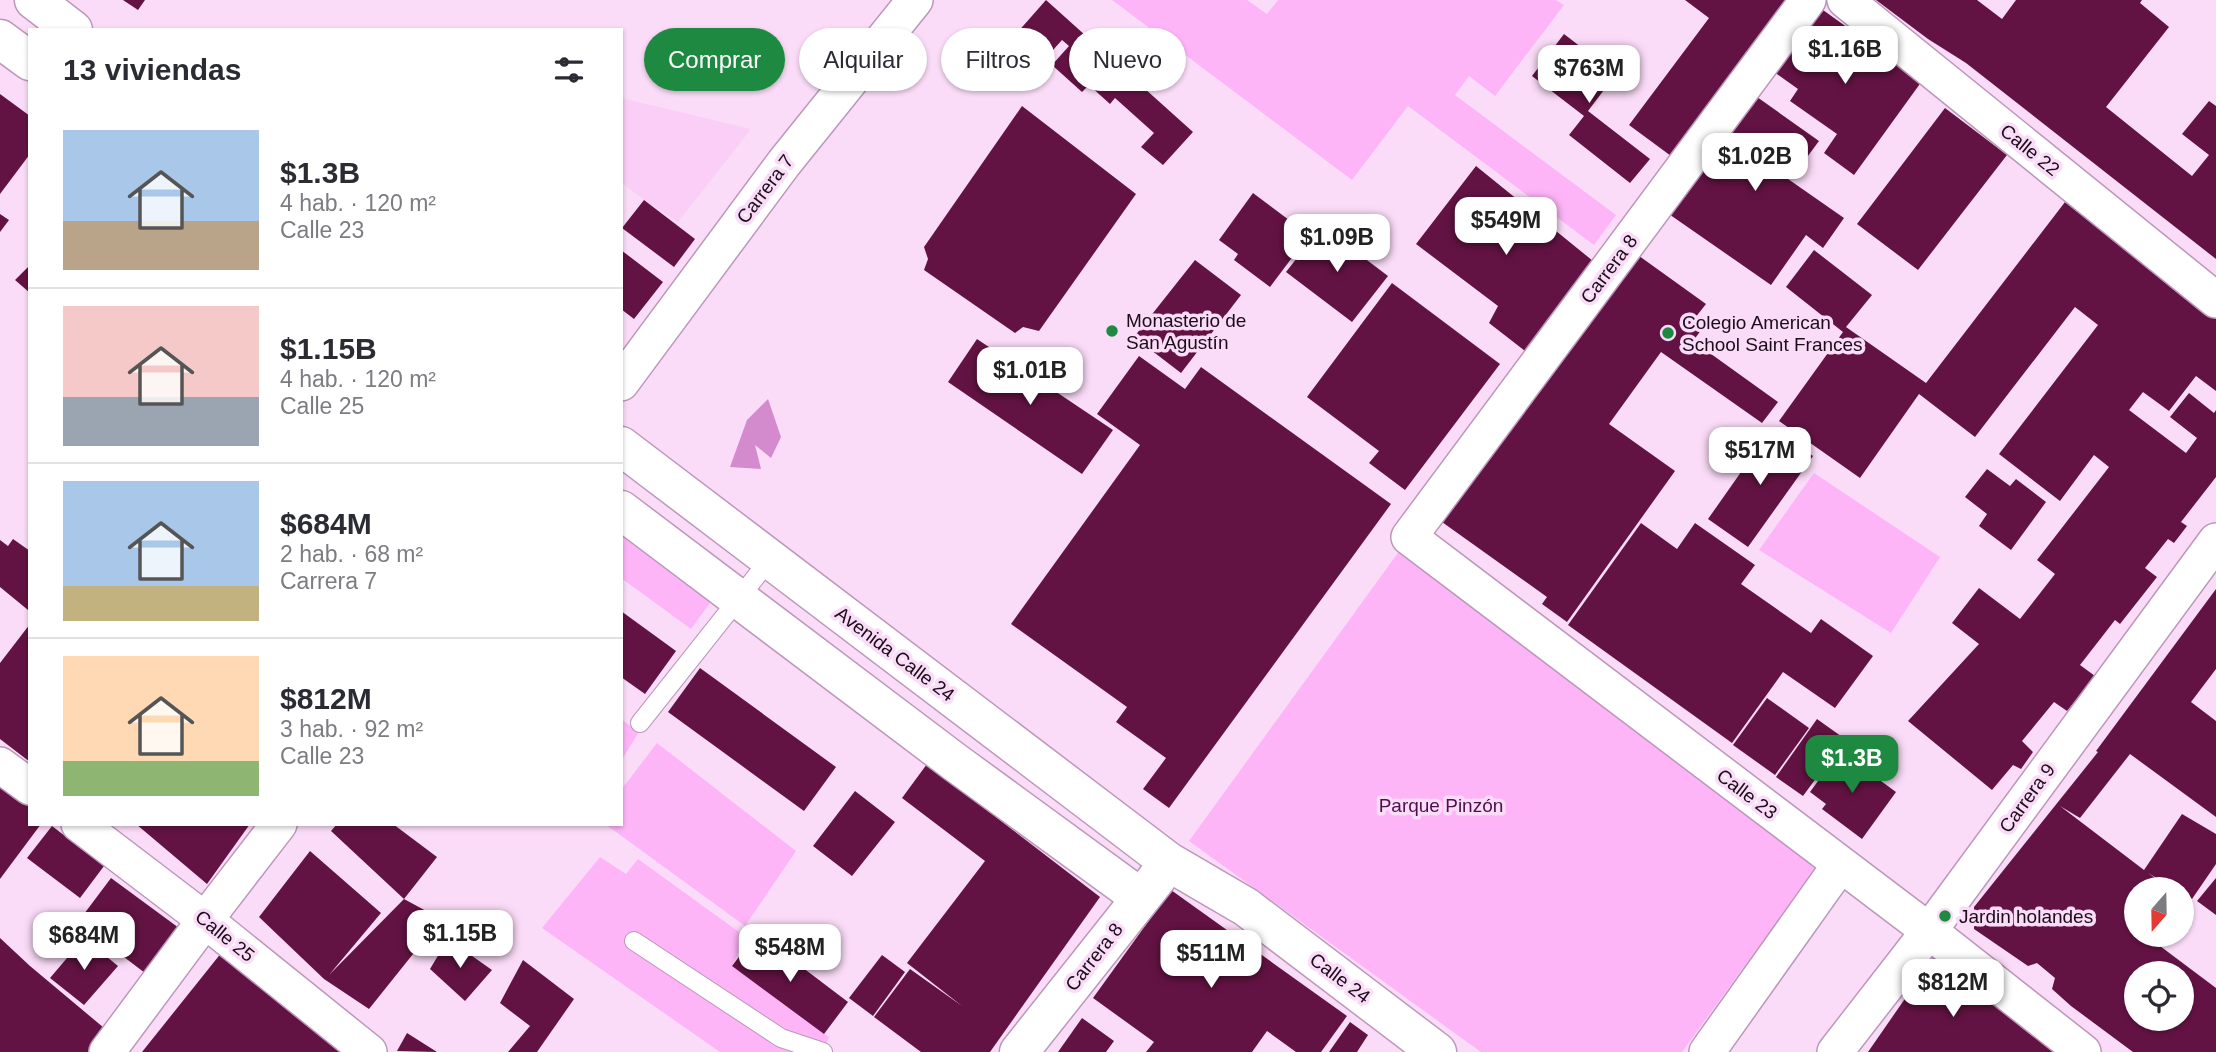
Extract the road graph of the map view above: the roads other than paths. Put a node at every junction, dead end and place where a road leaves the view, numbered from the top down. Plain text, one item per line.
1 (34, 0) edge
2 (915, 0) edge
3 (1808, 0) edge
4 (1845, 0) edge
5 (70, 28) edge
6 (0, 39) edge
7 (28, 60) edge
8 (2216, 300) edge
9 (623, 380) edge
10 (623, 448) edge
11 (623, 511) edge
12 (1409, 537) joint
13 (2216, 541) edge
14 (770, 559) junction
15 (739, 598) junction
16 (640, 723) dead end
17 (0, 765) edge
18 (28, 786) edge
19 (82, 826) edge
20 (277, 826) edge
21 (1169, 862) junction
22 (1840, 865) junction
23 (1141, 898) junction
24 (205, 920) junction
25 (1929, 932) junction
26 (634, 942) dead end
27 (107, 1052) edge
28 (369, 1052) edge
29 (822, 1052) edge
30 (1019, 1052) edge
31 (1437, 1052) edge
32 (1707, 1052) edge
33 (1835, 1052) edge
34 (2083, 1052) edge

1 - 5 main road
2 - 9 street, Carrera 7
3 - 12 street, Carrera 8
4 - 8 street, Calle 22
6 - 7 main road
10 - 14 main road, Avenida Calle 24
11 - 15 main road
12 - 22 street, Calle 23
13 - 25 street, Carrera 9
14 - 15 lane
14 - 21 main road, Avenida Calle 24
15 - 16 lane
15 - 23 main road
17 - 18 street
19 - 24 street, Calle 25
20 - 24 street
21 - 23 main road, Carrera 8
21 - 31 main road, Calle 24
22 - 25 street, Calle 23
22 - 32 street
23 - 30 main road, Carrera 8
24 - 27 street
24 - 28 street, Calle 25
25 - 33 street, Carrera 9
25 - 34 street, Calle 23
26 - 29 lane

